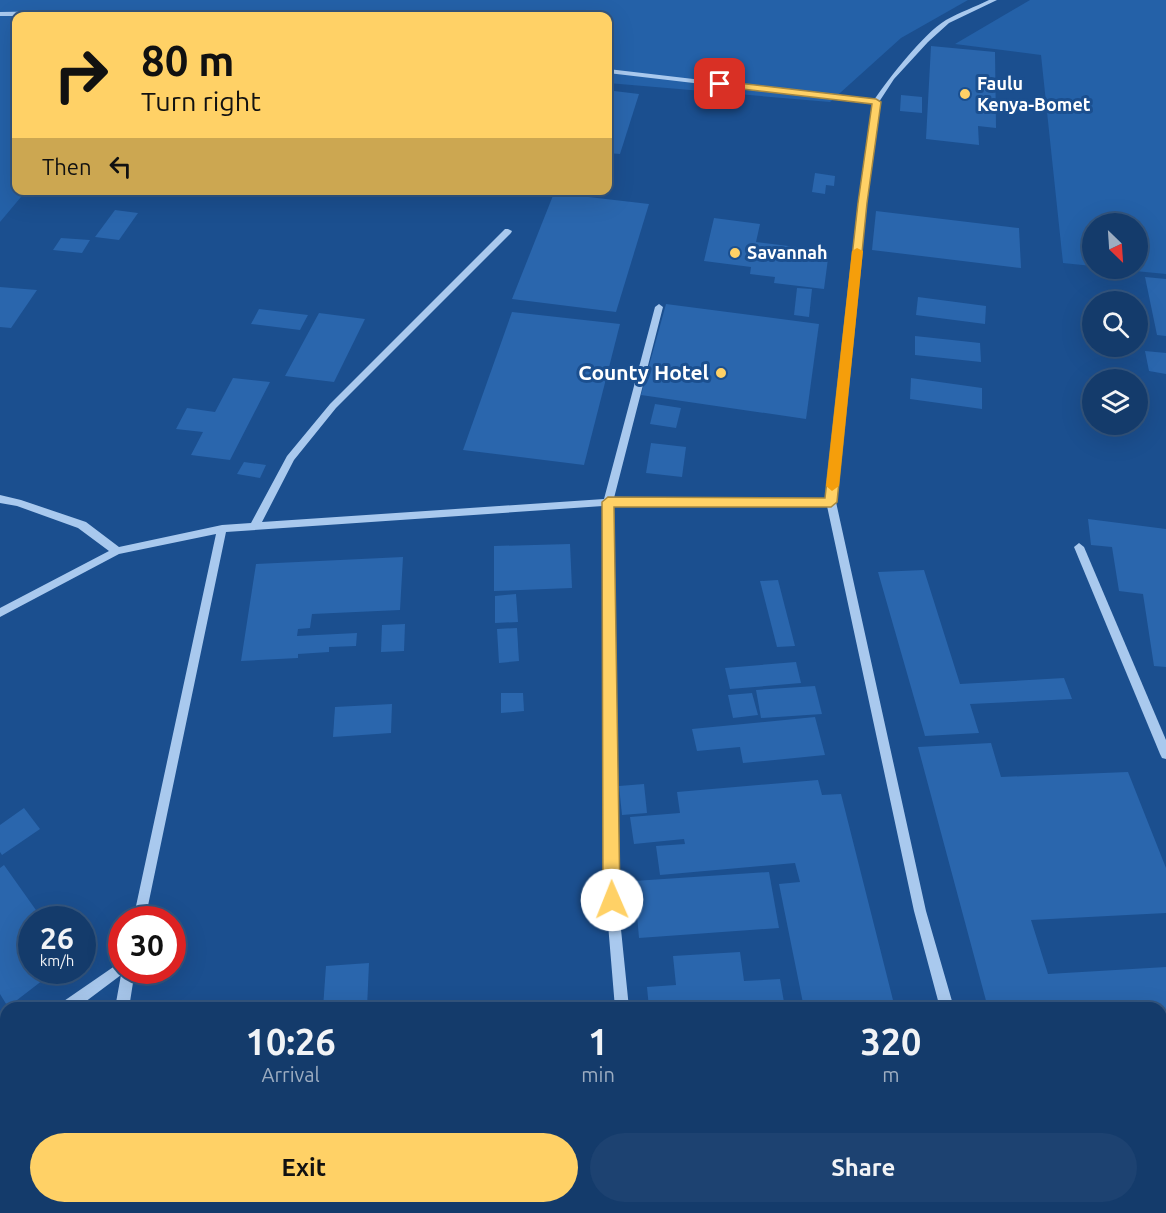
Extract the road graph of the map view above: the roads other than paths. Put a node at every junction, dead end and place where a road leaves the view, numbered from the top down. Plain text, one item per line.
1 (994, 0) edge
2 (612, 71) edge
3 (876, 102) junction
4 (508, 231) dead end
5 (659, 307) dead end
6 (0, 499) edge
7 (608, 502) junction
8 (831, 502) junction
9 (255, 526) junction
10 (222, 529) junction
11 (1079, 547) dead end
12 (117, 551) junction
13 (0, 613) edge
14 (1166, 754) edge
15 (142, 906) edge
16 (108, 977) edge
17 (126, 984) edge
18 (74, 1002) edge
19 (123, 1002) edge
20 (621, 1002) edge
21 (944, 1002) edge

1 - 3 street
2 - 3 street
3 - 8 street
4 - 9 street
5 - 7 street
6 - 12 street
7 - 8 street
7 - 9 street
7 - 20 street
8 - 21 street
9 - 10 street
10 - 12 street
10 - 15 street
11 - 14 street
12 - 13 street
16 - 18 street
17 - 19 street

